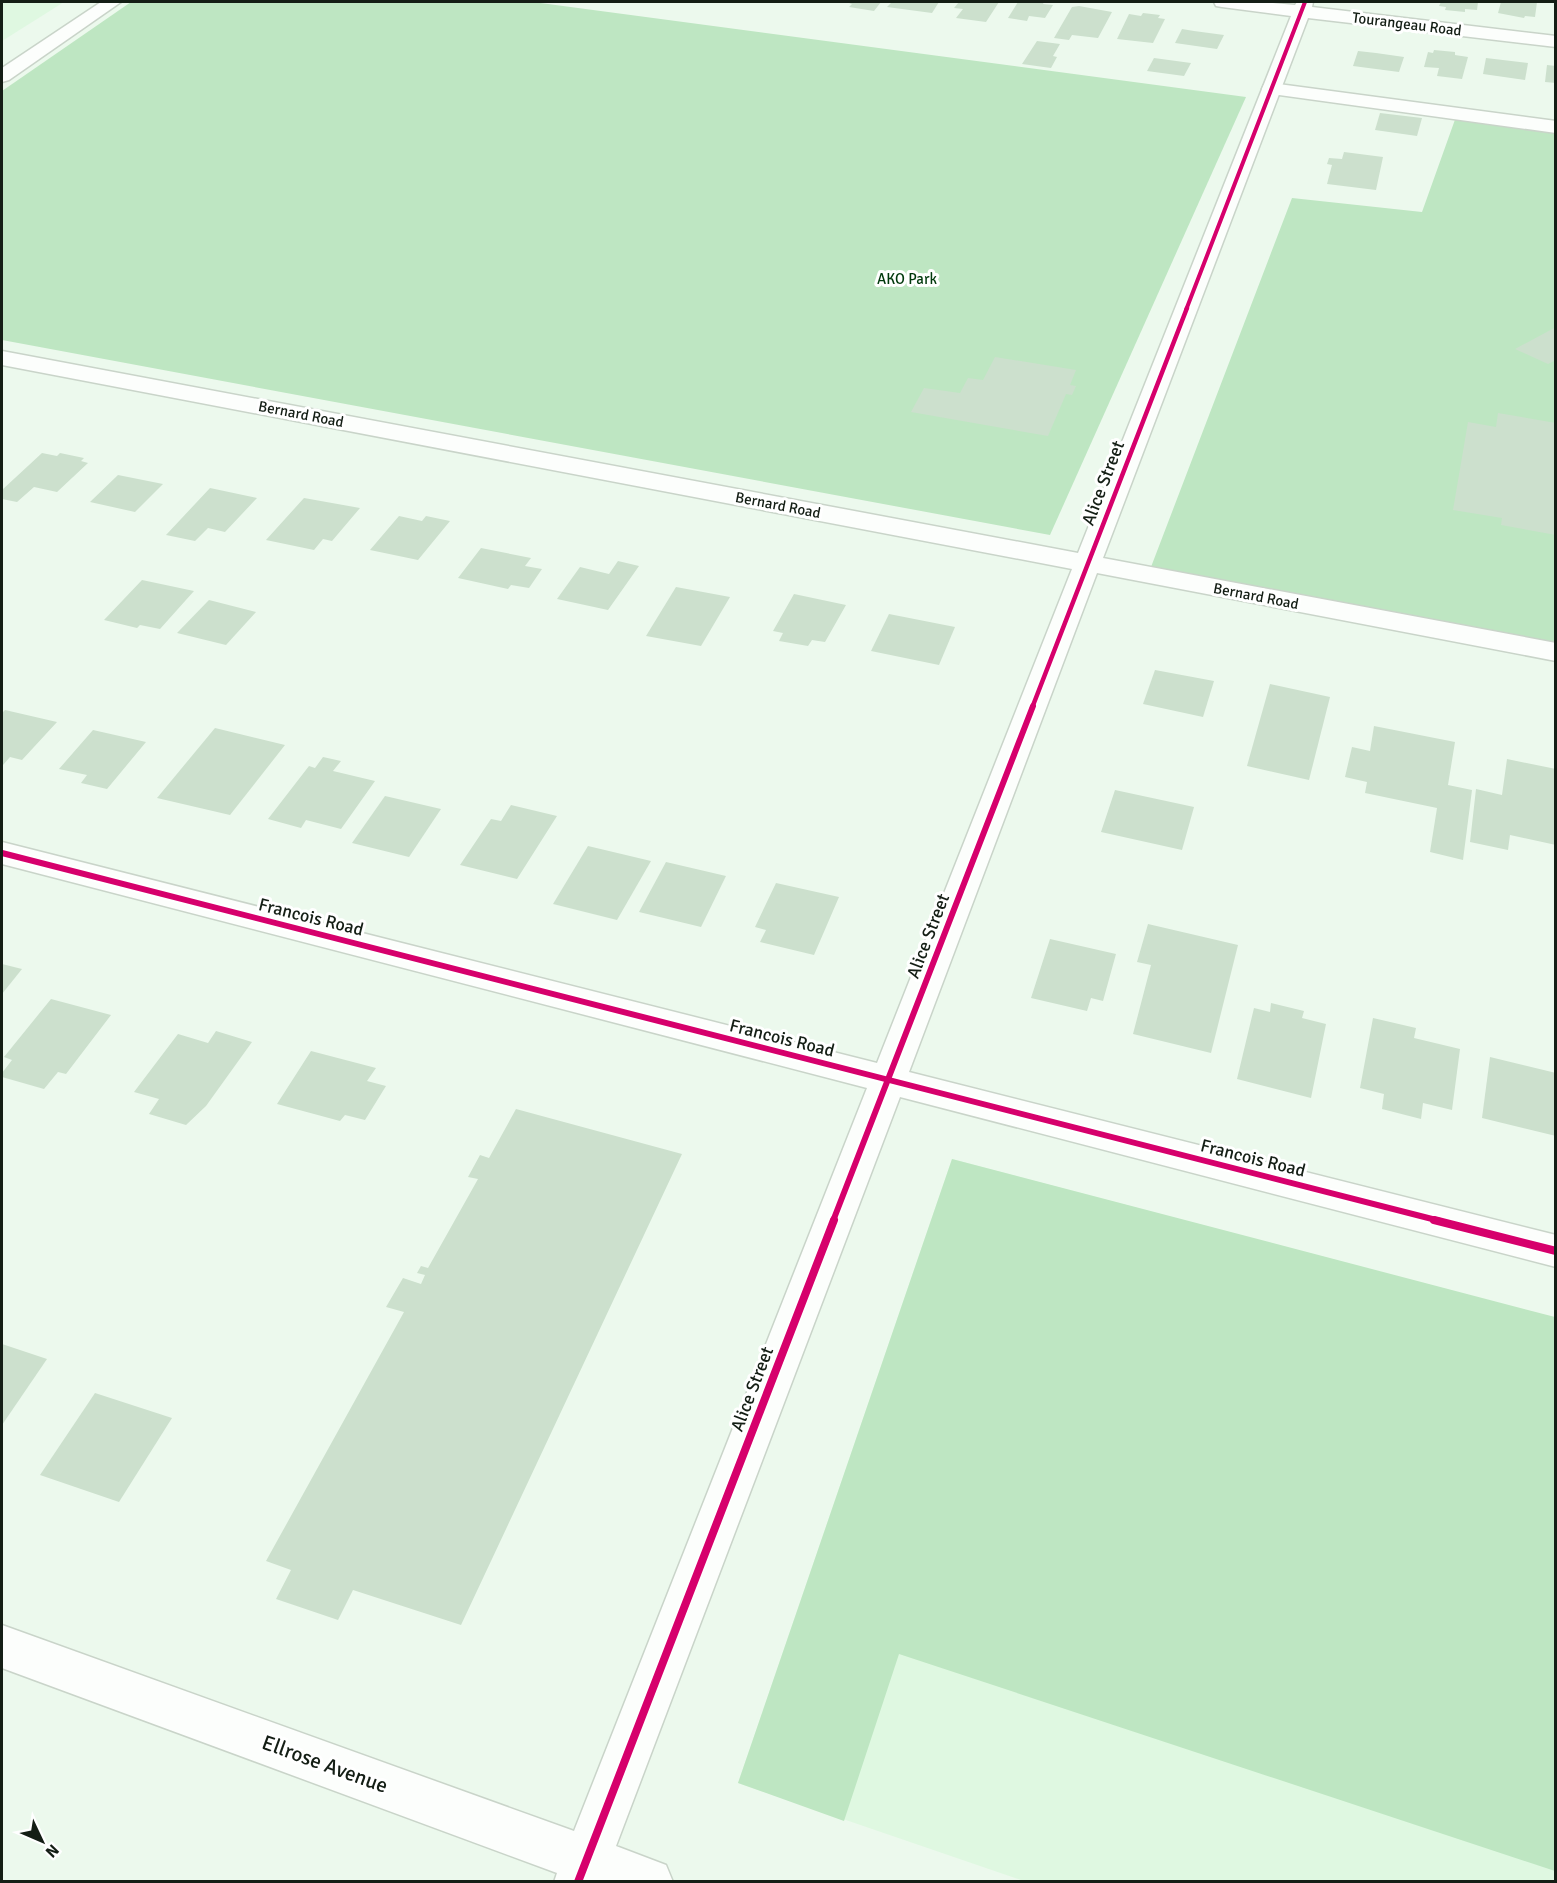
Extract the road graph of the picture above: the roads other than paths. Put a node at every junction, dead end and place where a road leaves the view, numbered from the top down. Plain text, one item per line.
1 (112, 2) edge
2 (1222, 2) edge
3 (1303, 6) edge
4 (1556, 42) edge
5 (2, 76) edge
6 (1270, 90) junction
7 (1556, 127) edge
8 (2, 358) edge
9 (1088, 564) junction
10 (1556, 652) edge
11 (2, 853) edge
12 (888, 1080) junction
13 (1556, 1251) edge
14 (2, 1647) edge
15 (583, 1870) edge
16 (649, 1881) edge

1 - 5 street
2 - 3 street, Tourangeau Road
3 - 4 street, Tourangeau Road
3 - 6 street, Alice Street
6 - 7 street
6 - 9 street, Alice Street
8 - 9 street, Bernard Road
9 - 10 street, Bernard Road
9 - 12 street, Alice Street
11 - 12 street, Francois Road
12 - 13 street, Francois Road
12 - 15 street, Alice Street
14 - 15 street, Ellrose Avenue
15 - 16 street, Ellrose Avenue

